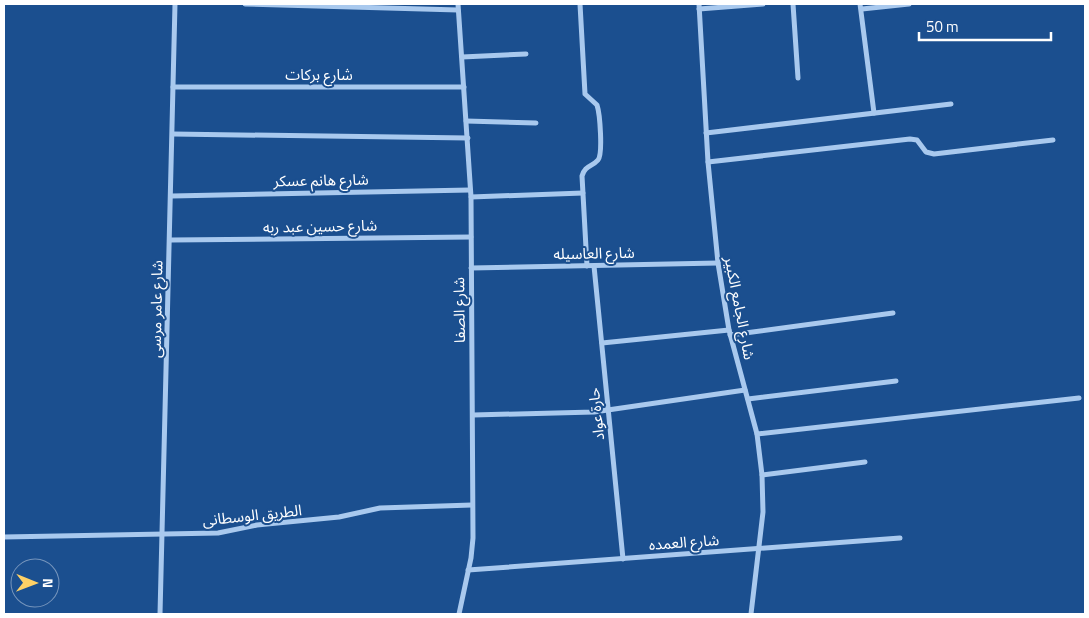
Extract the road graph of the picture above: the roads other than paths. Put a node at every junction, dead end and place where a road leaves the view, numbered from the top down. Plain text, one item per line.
1 (175, 4) edge
2 (245, 4) edge
3 (458, 4) edge
4 (580, 4) edge
5 (763, 4) edge
6 (793, 4) edge
7 (909, 4) edge
8 (861, 6) edge
9 (699, 7) edge
10 (458, 10) junction
11 (526, 54) dead end
12 (462, 57) junction
13 (798, 78) dead end
14 (173, 87) junction
15 (464, 87) junction
16 (951, 104) dead end
17 (874, 113) junction
18 (466, 121) junction
19 (536, 123) dead end
20 (706, 133) junction
21 (173, 134) junction
22 (468, 138) junction
23 (1053, 140) dead end
24 (708, 162) junction
25 (470, 190) junction
26 (583, 193) junction
27 (172, 196) junction
28 (471, 197) junction
29 (471, 236) junction
30 (170, 240) junction
31 (718, 263) junction
32 (587, 266) junction
33 (594, 266) junction
34 (471, 268) junction
35 (894, 313) dead end
36 (730, 332) junction
37 (602, 343) junction
38 (896, 381) dead end
39 (745, 390) junction
40 (1079, 398) dead end
41 (748, 400) junction
42 (609, 410) junction
43 (473, 415) junction
44 (757, 434) junction
45 (865, 462) dead end
46 (762, 475) junction
47 (472, 505) junction
48 (163, 533) junction
49 (4, 537) edge
50 (900, 538) dead end
51 (759, 549) junction
52 (623, 559) junction
53 (468, 570) junction
54 (160, 614) edge
55 (459, 614) edge
56 (751, 614) edge

1 - 14 street, شارع عامر مرسى
2 - 10 street
3 - 10 street, شارع الصفا
4 - 26 street
5 - 9 street
6 - 13 street
7 - 8 street
8 - 17 street
9 - 20 street, شارع الجامع الكبير
10 - 12 street, شارع الصفا
11 - 12 street
12 - 15 street, شارع الصفا
14 - 15 street, شارع بركات
14 - 21 street, شارع عامر مرسى
15 - 18 street, شارع الصفا
16 - 17 street
17 - 20 street
18 - 19 street
18 - 22 street, شارع الصفا
20 - 24 street, شارع الجامع الكبير
21 - 22 street
21 - 27 street, شارع عامر مرسى
22 - 25 street, شارع الصفا
23 - 24 street
24 - 31 street, شارع الجامع الكبير
25 - 27 street, شارع هانم عسكر
25 - 28 street, شارع الصفا
26 - 28 street
26 - 32 street
27 - 30 street, شارع عامر مرسى
28 - 29 street, شارع الصفا
29 - 30 street, شارع حسين عبد ربه
29 - 34 street, شارع الصفا
30 - 48 street, شارع عامر مرسى
31 - 33 street, شارع العاسيله
31 - 36 street, شارع الجامع الكبير
32 - 33 street, شارع العاسيله
32 - 34 street, شارع العاسيله
33 - 37 street, حارة عواد
34 - 43 street, شارع الصفا
35 - 36 street
36 - 37 street
36 - 39 street, شارع الجامع الكبير
37 - 42 street, حارة عواد
38 - 41 street
39 - 41 street, شارع الجامع الكبير
39 - 42 street
40 - 44 street
41 - 44 street, شارع الجامع الكبير
42 - 43 street
42 - 52 street, حارة عواد
43 - 47 street, شارع الصفا
44 - 46 street, شارع الجامع الكبير
45 - 46 street
46 - 51 street, شارع الجامع الكبير
47 - 48 street, الطريق الوسطانى
47 - 53 street, شارع الصفا
48 - 49 street, الطريق الوسطانى
48 - 54 street, شارع عامر مرسى
50 - 51 street, شارع العمده
51 - 52 street, شارع العمده
51 - 56 street, شارع الجامع الكبير
52 - 53 street, شارع العمده
53 - 55 street, شارع الصفا

